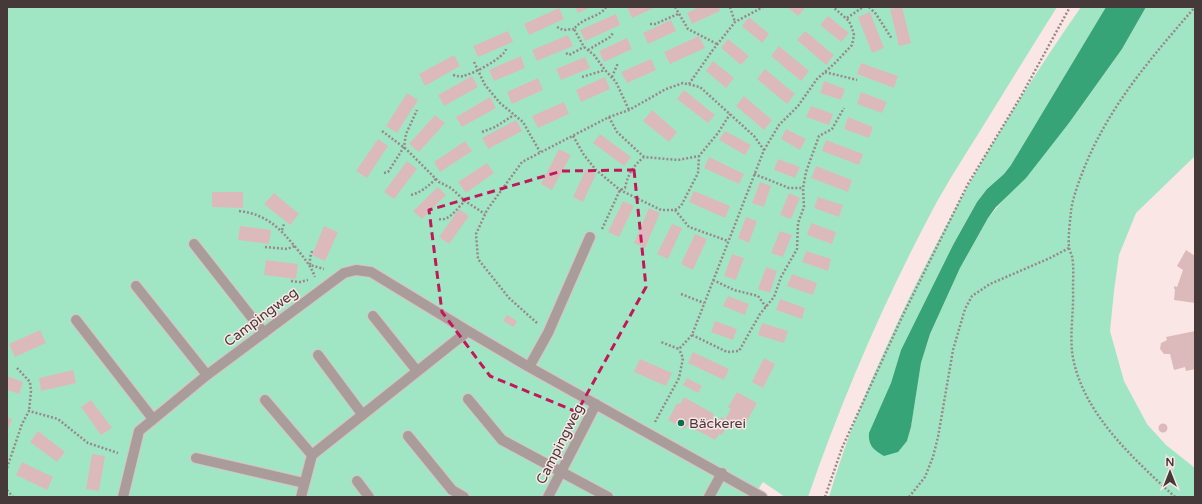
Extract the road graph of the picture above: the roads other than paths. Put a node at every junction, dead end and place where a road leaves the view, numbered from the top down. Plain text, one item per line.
1 (590, 237) road end
2 (194, 244) dead end
3 (136, 286) dead end
4 (373, 316) dead end
5 (76, 320) dead end
6 (468, 331) junction
7 (264, 333) junction
8 (318, 355) dead end
9 (529, 367) junction
10 (417, 371) junction
11 (208, 375) junction
12 (468, 399) dead end
13 (265, 400) dead end
14 (596, 404) junction
15 (362, 414) junction
16 (153, 418) junction
17 (408, 436) dead end
18 (312, 455) junction
19 (196, 458) dead end
20 (562, 472) junction
21 (722, 473) junction
22 (357, 481) dead end
23 (304, 483) junction
24 (123, 497) edge
25 (301, 497) edge
26 (369, 497) edge
27 (464, 497) edge
28 (548, 497) edge
29 (608, 497) edge
30 (709, 497) edge
31 (762, 497) edge

1 - 9 lane
2 - 7 lane
3 - 11 lane
4 - 10 lane
5 - 16 lane
6 - 7 lane, Campingweg
6 - 9 lane, Campingweg
6 - 10 lane
7 - 11 lane, Campingweg
8 - 15 lane
9 - 14 lane, Campingweg
10 - 15 lane
11 - 16 lane, Campingweg
12 - 20 lane
13 - 18 lane
14 - 20 lane, Campingweg
14 - 21 lane, Campingweg
15 - 18 lane
16 - 24 lane, Campingweg
17 - 27 lane
18 - 23 lane
19 - 23 lane
20 - 28 lane, Campingweg
20 - 29 lane
21 - 30 lane
21 - 31 lane, Campingweg
22 - 26 lane
23 - 25 lane

